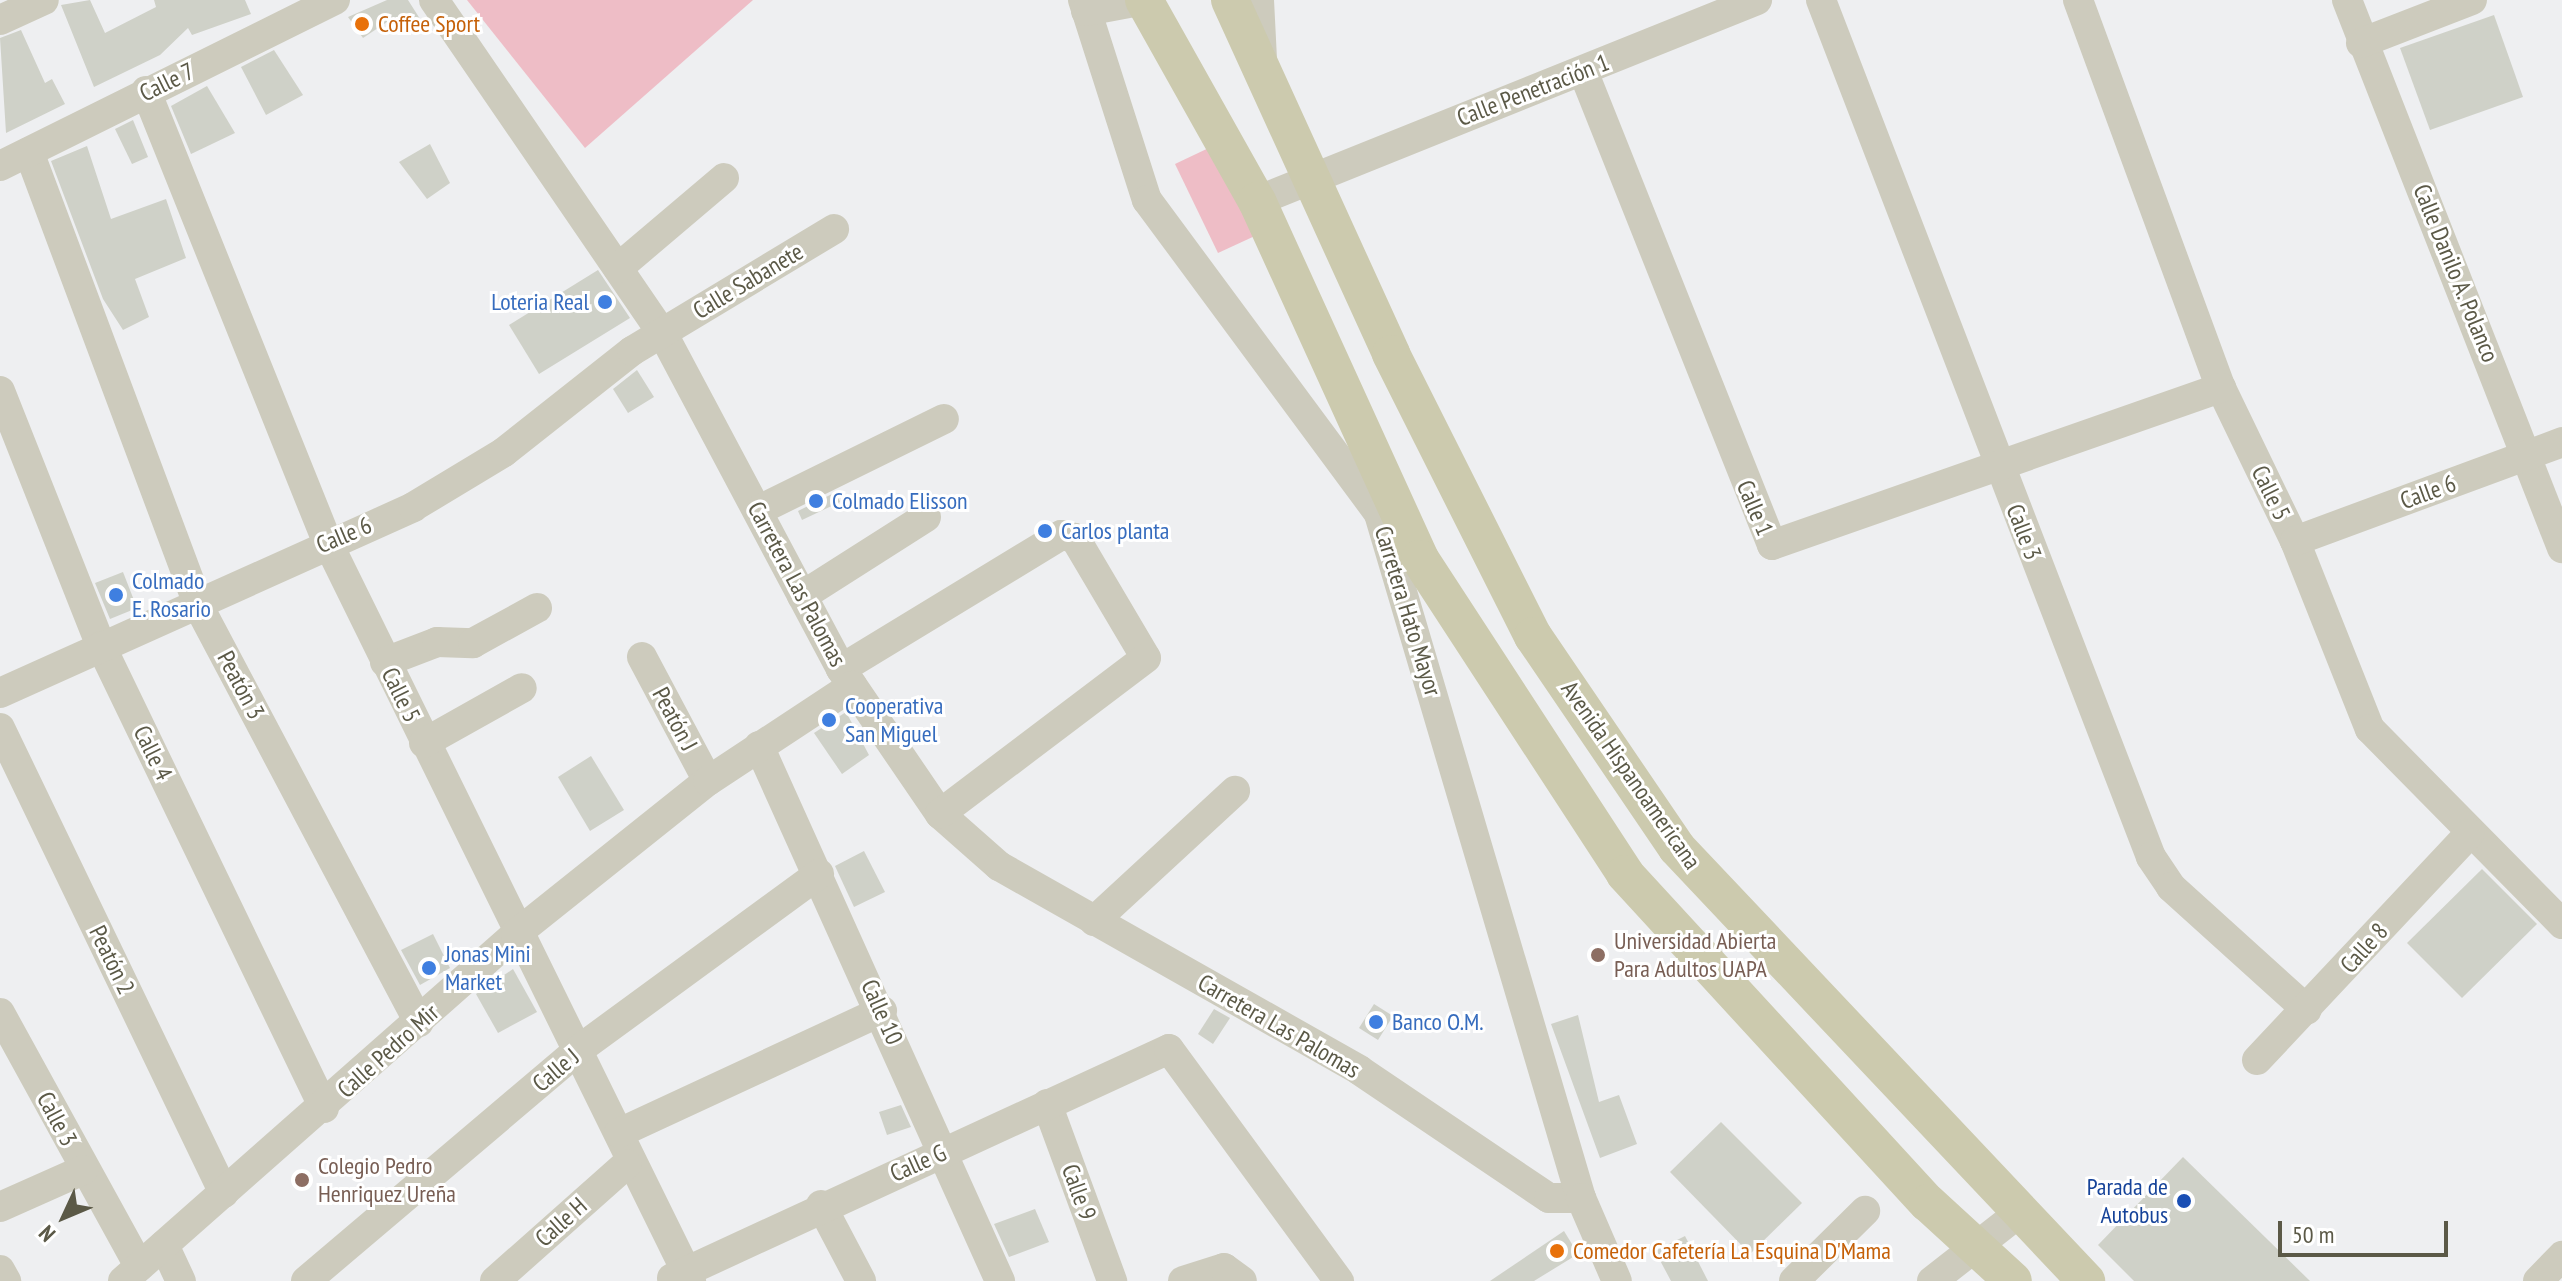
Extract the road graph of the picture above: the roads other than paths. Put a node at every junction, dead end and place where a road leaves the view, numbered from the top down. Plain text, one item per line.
1 (44, 0) edge
2 (335, 0) edge
3 (434, 0) edge
4 (1144, 0) edge
5 (1230, 0) edge
6 (1259, 0) edge
7 (1757, 0) edge
8 (1821, 0) edge
9 (2078, 0) edge
10 (2347, 0) edge
11 (2472, 0) edge
12 (1084, 6) edge
13 (0, 20) edge
14 (2361, 43) junction
15 (1583, 71) junction
16 (1263, 74) junction
17 (146, 91) junction
18 (29, 152) junction
19 (0, 166) edge
20 (1308, 176) junction
21 (724, 178) dead end
22 (1257, 201) junction
23 (834, 229) dead end
24 (618, 268) junction
25 (663, 334) junction
26 (2221, 388) junction
27 (0, 391) edge
28 (944, 419) dead end
29 (2562, 442) edge
30 (2530, 455) junction
31 (1999, 468) junction
32 (759, 510) junction
33 (926, 517) dead end
34 (327, 541) junction
35 (2295, 541) junction
36 (2562, 548) edge
37 (802, 596) junction
38 (198, 605) junction
39 (537, 608) dead end
40 (101, 646) junction
41 (642, 657) dead end
42 (385, 662) junction
43 (846, 678) junction
44 (522, 688) dead end
45 (0, 693) edge
46 (0, 728) edge
47 (424, 743) junction
48 (759, 746) junction
49 (708, 781) junction
50 (1235, 791) dead end
51 (940, 814) junction
52 (2469, 834) junction
53 (819, 874) junction
54 (1094, 921) junction
55 (2562, 924) edge
56 (516, 934) junction
57 (2307, 1010) junction
58 (882, 1011) junction
59 (0, 1013) edge
60 (419, 1022) junction
61 (577, 1051) junction
62 (2257, 1060) dead end
63 (1047, 1104) junction
64 (324, 1108) junction
65 (619, 1133) junction
66 (943, 1153) junction
67 (627, 1164) junction
68 (83, 1170) junction
69 (224, 1193) junction
70 (1581, 1198) junction
71 (821, 1205) junction
72 (0, 1207) edge
73 (1865, 1211) dead end
74 (2019, 1213) junction
75 (1973, 1244) junction
76 (164, 1245) junction
77 (2562, 1256) edge
78 (0, 1270) edge
79 (1606, 1273) edge
80 (131, 1274) edge
81 (681, 1276) edge
82 (6, 1281) edge
83 (181, 1281) edge
84 (306, 1281) edge
85 (495, 1281) edge
86 (861, 1281) edge
87 (1000, 1281) edge
88 (1112, 1281) edge
89 (1183, 1281) edge
90 (1242, 1281) edge
91 (1339, 1281) edge
92 (1794, 1281) edge
93 (1932, 1281) edge
94 (2013, 1281) edge
95 (2086, 1281) edge
96 (2538, 1281) edge

1 - 13 street
2 - 17 street, Calle 7
3 - 24 street, Carretera Las Palomas
4 - 12 street
4 - 22 main road
5 - 16 main road, Avenida Hispanoamericana
6 - 16 street
7 - 15 street, Calle Penetración 1
8 - 31 street, Calle 3
9 - 26 street, Calle 5
10 - 14 street, Calle Danilo A. Polanco
11 - 14 street
12 - 70 street, Carretera Hato Mayor
14 - 30 street, Calle Danilo A. Polanco
15 - 20 street, Calle Penetración 1
15 - 31 street, Calle 1
16 - 20 main road, Avenida Hispanoamericana
17 - 18 street, Calle 7
17 - 34 street, Calle 5
18 - 19 street, Calle 7
18 - 38 street, Peatón 3
20 - 22 street
20 - 74 main road, Avenida Hispanoamericana
21 - 24 street
22 - 75 main road
23 - 25 street, Calle Sabanete
24 - 25 street, Carretera Las Palomas
25 - 32 street, Carretera Las Palomas
25 - 34 street, Calle 6
26 - 31 street, Calle 1
26 - 35 street, Calle 5
27 - 40 street, Calle 4
28 - 32 street
29 - 30 street, Calle 6
30 - 35 street, Calle 6
30 - 36 street, Calle Danilo A. Polanco
31 - 57 street, Calle 3
32 - 37 street, Carretera Las Palomas
33 - 37 street
34 - 38 street, Calle 6
34 - 42 street, Calle 5
35 - 52 street, Calle 5
37 - 43 street, Carretera Las Palomas
38 - 40 street, Calle 6
38 - 60 street, Peatón 3
39 - 42 street
40 - 45 street, Calle 6
40 - 64 street, Calle 4
41 - 49 street, Peatón J
42 - 47 street, Calle 5
43 - 48 street, Calle Pedro Mir
43 - 51 street, Carretera Las Palomas
43 - 51 street, Calle Pedro Mir
44 - 47 street
46 - 69 street, Peatón 2
47 - 56 street, Calle 5
48 - 49 street, Calle Pedro Mir
48 - 53 street, Calle 10
49 - 56 street, Calle Pedro Mir
50 - 54 street
51 - 54 street, Carretera Las Palomas
52 - 55 street, Calle 5
52 - 57 street, Calle 8
53 - 58 street, Calle 10
53 - 61 street, Calle J
54 - 70 street, Carretera Las Palomas
56 - 60 street, Calle Pedro Mir
56 - 61 street, Calle 5
57 - 62 street, Calle 8
58 - 65 street
58 - 66 street, Calle 10
59 - 68 street, Calle 3
60 - 64 street, Calle Pedro Mir
61 - 65 street, Calle 5
61 - 84 street, Calle J
63 - 66 street, Calle G
63 - 88 street, Calle 9
63 - 91 street, Calle G
64 - 69 street, Calle Pedro Mir
65 - 67 street, Calle 5
66 - 71 street, Calle G
66 - 87 street, Calle 10
67 - 81 street, Calle 5
67 - 85 street, Calle H
68 - 72 street
68 - 80 street, Calle 3
69 - 76 street, Calle Pedro Mir
70 - 79 street, Carretera Hato Mayor
71 - 81 street, Calle G
71 - 86 street
73 - 92 street
74 - 75 street
74 - 95 main road, Avenida Hispanoamericana
75 - 93 street
75 - 94 main road
76 - 80 street, Calle Pedro Mir
76 - 83 street
77 - 96 street
78 - 82 street
89 - 90 street

